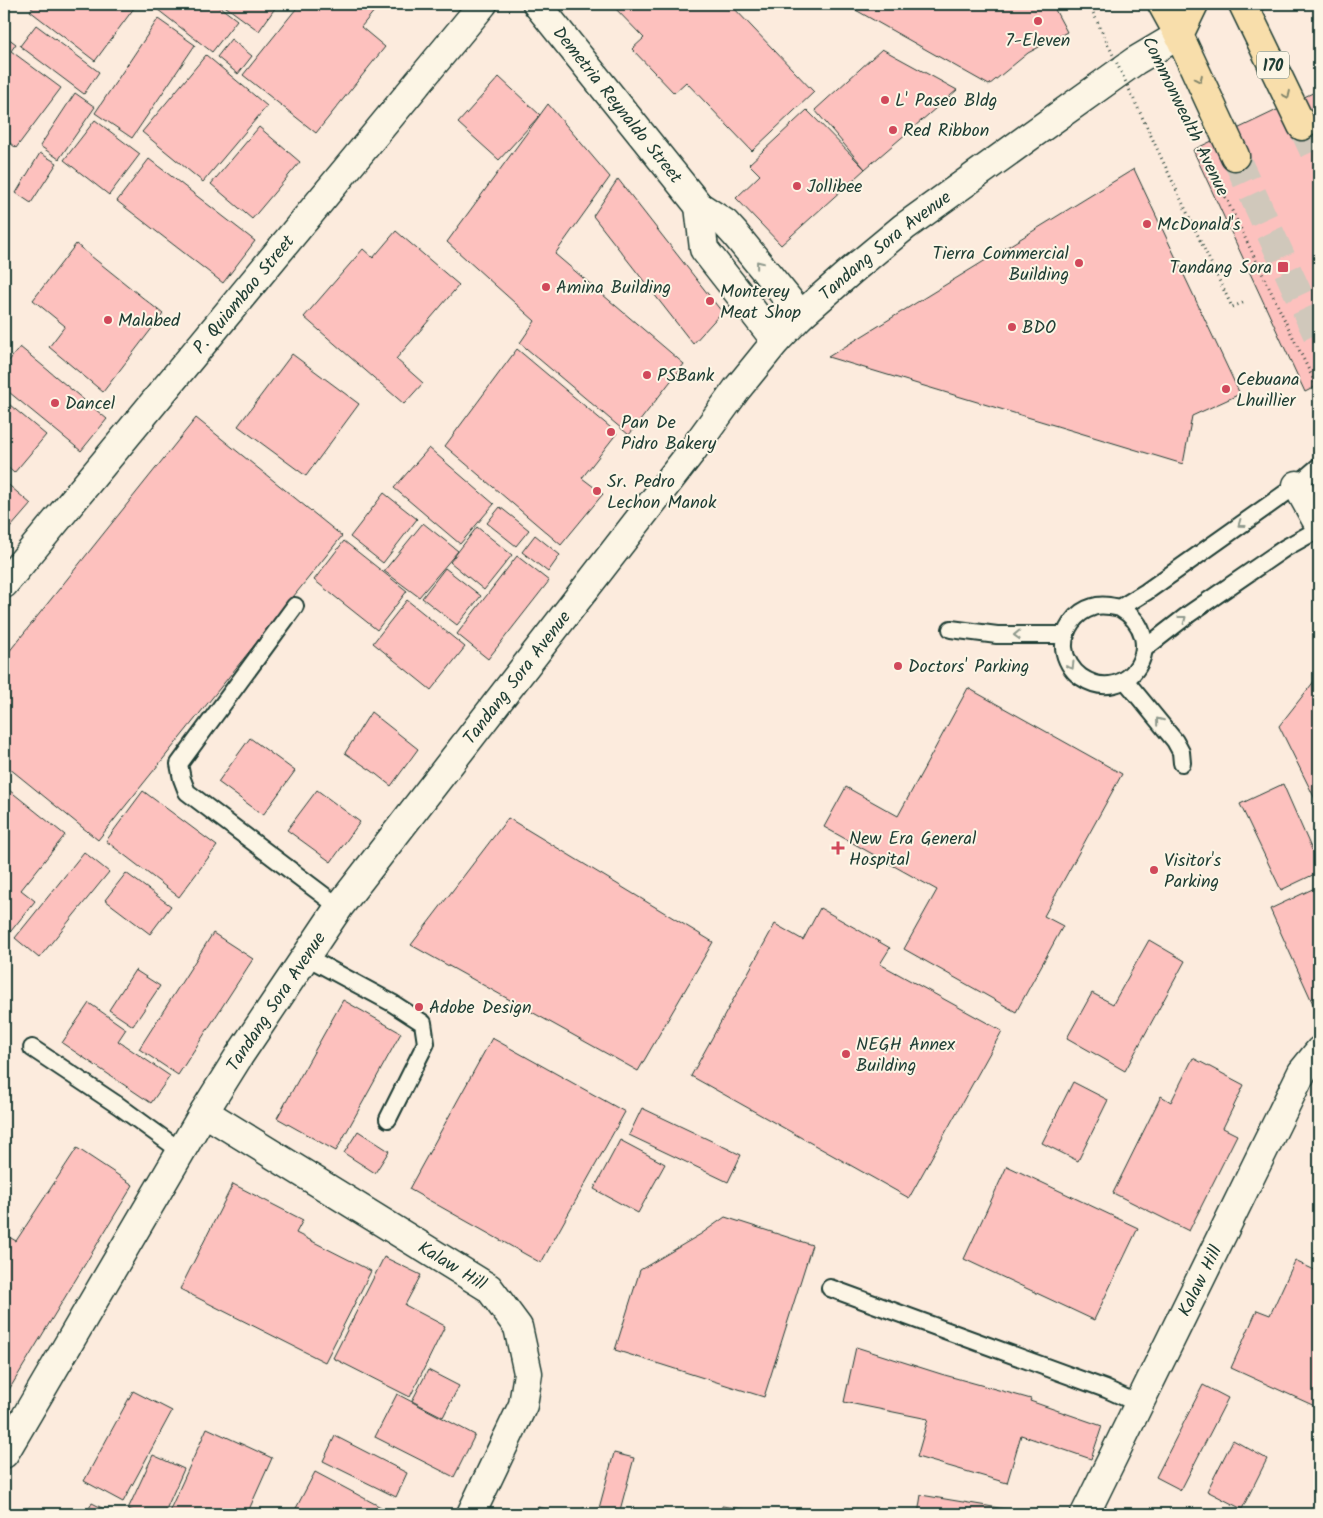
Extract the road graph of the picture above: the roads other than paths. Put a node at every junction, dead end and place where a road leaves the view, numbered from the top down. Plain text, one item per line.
1 (483, 4) edge
2 (537, 4) edge
3 (1162, 4) edge
4 (1168, 4) edge
5 (1194, 4) edge
6 (1243, 4) edge
7 (1178, 35) junction
8 (1302, 126) tunnel mouth
9 (1235, 156) tunnel mouth
10 (699, 206) junction
11 (801, 315) junction
12 (776, 341) junction
13 (1319, 466) edge
14 (1297, 485) junction
15 (1319, 525) edge
16 (1319, 529) edge
17 (4, 584) edge
18 (295, 606) dead end
19 (1120, 608) junction
20 (951, 630) dead end
21 (1066, 635) junction
22 (1144, 648) junction
23 (1125, 680) junction
24 (1182, 763) dead end
25 (339, 907) junction
26 (305, 956) junction
27 (32, 1048) dead end
28 (1319, 1051) edge
29 (204, 1112) junction
30 (388, 1119) dead end
31 (182, 1152) junction
32 (830, 1288) dead end
33 (1139, 1404) junction
34 (4, 1454) edge
35 (471, 1514) edge
36 (1085, 1514) edge

1 - 17 street, P. Quiambao Street
2 - 10 street, Demetria Reynaldo Street
3 - 7 main road, Commonwealth Avenue
4 - 7 main road, Commonwealth Avenue
5 - 7 main road
6 -> 8 main road, 170
7 -> 9 main road, Commonwealth Avenue
7 - 11 street, Tandang Sora Avenue
11 -> 10 street, Demetria Reynaldo Street
10 - 12 street
11 - 12 street, Tandang Sora Avenue
12 - 25 street, Tandang Sora Avenue
13 - 14 lane
14 - 15 street
14 -> 19 lane
22 -> 16 lane
18 - 25 lane
19 - 21 lane
19 - 22 lane
21 -> 20 lane
21 -> 23 lane
22 - 23 lane
24 -> 23 lane
25 - 26 street, Tandang Sora Avenue
26 - 29 street, Tandang Sora Avenue
26 - 30 lane
27 - 31 lane
28 - 33 street, Kalaw Hill
29 - 31 street, Tandang Sora Avenue
29 - 35 street, Kalaw Hill
31 - 34 street, Tandang Sora Avenue
32 - 33 lane
33 - 36 street, Kalaw Hill

